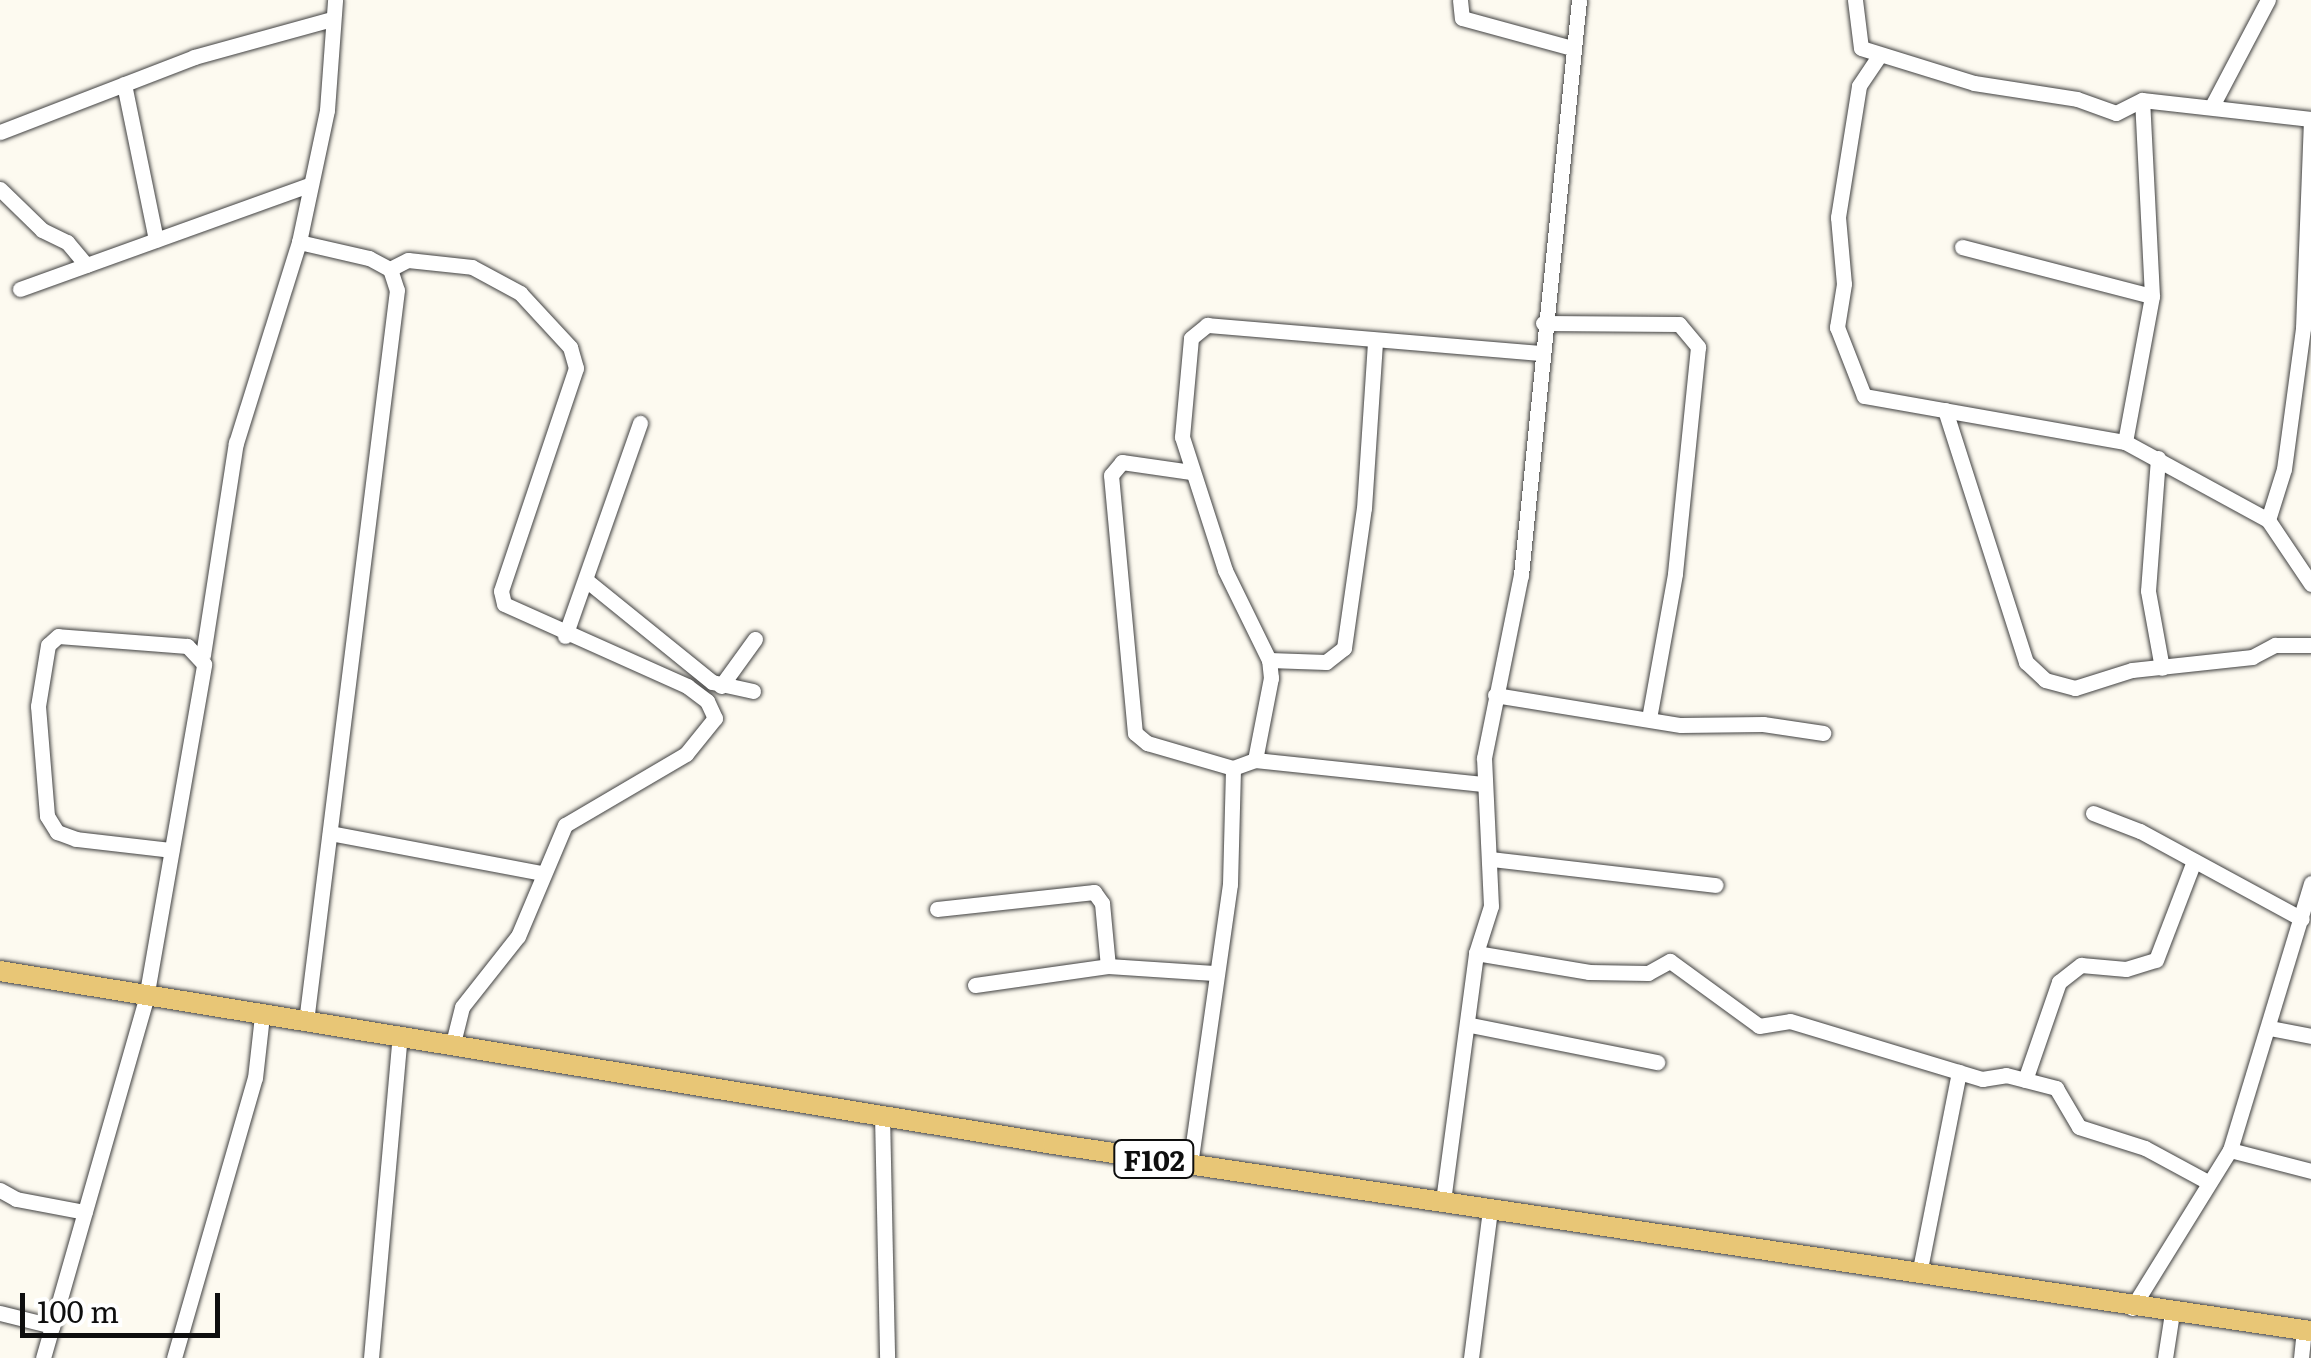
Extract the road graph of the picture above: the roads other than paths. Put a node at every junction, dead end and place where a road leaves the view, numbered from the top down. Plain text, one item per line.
1 (335, 0) edge
2 (1460, 0) edge
3 (1578, 0) edge
4 (1855, 0) edge
5 (2268, 0) edge
6 (332, 20) junction
7 (1572, 48) junction
8 (1879, 56) junction
9 (124, 84) junction
10 (2142, 100) junction
11 (2212, 106) junction
12 (2311, 119) edge
13 (0, 132) edge
14 (311, 184) junction
15 (0, 190) edge
16 (156, 240) junction
17 (299, 242) junction
18 (1962, 248) dead end
19 (86, 265) junction
20 (390, 269) junction
21 (20, 290) dead end
22 (2308, 292) edge
23 (2152, 296) junction
24 (1542, 323) junction
25 (1374, 343) junction
26 (1539, 353) junction
27 (1945, 410) junction
28 (640, 423) dead end
29 (2126, 442) junction
30 (2158, 458) junction
31 (1190, 472) junction
32 (2268, 520) junction
33 (586, 580) junction
34 (2311, 584) edge
35 (564, 636) junction
36 (755, 639) dead end
37 (2311, 645) edge
38 (203, 655) junction
39 (1269, 660) junction
40 (2162, 668) junction
41 (721, 686) junction
42 (753, 692) dead end
43 (1495, 694) junction
44 (1649, 719) junction
45 (1823, 733) dead end
46 (1255, 760) junction
47 (1232, 768) junction
48 (1483, 784) junction
49 (2093, 813) dead end
50 (330, 833) junction
51 (171, 850) junction
52 (1491, 859) junction
53 (2194, 861) junction
54 (542, 872) junction
55 (2311, 883) edge
56 (1715, 885) dead end
57 (937, 909) dead end
58 (2302, 919) junction
59 (1476, 953) junction
60 (1108, 966) junction
61 (0, 972) edge
62 (1214, 973) junction
63 (974, 984) dead end
64 (146, 998) junction
65 (262, 1016) junction
66 (306, 1022) junction
67 (1471, 1025) junction
68 (2270, 1028) junction
69 (400, 1036) junction
70 (2311, 1036) edge
71 (452, 1044) junction
72 (1657, 1062) dead end
73 (1959, 1072) junction
74 (2025, 1080) junction
75 (882, 1114) junction
76 (2230, 1150) junction
77 (1190, 1165) junction
78 (2311, 1171) edge
79 (2208, 1182) junction
80 (0, 1190) edge
81 (1443, 1201) junction
82 (1490, 1209) junction
83 (85, 1212) junction
84 (1918, 1274) junction
85 (2132, 1308) junction
86 (0, 1313) edge
87 (2172, 1313) junction
88 (52, 1326) junction
89 (2307, 1330) edge
90 (43, 1358) edge
91 (174, 1358) edge
92 (371, 1358) edge
93 (887, 1358) edge
94 (1471, 1358) edge
95 (2165, 1358) edge
96 (2301, 1358) edge

1 - 6 street
2 - 7 street
3 - 7 street
4 - 8 street
5 - 11 street
6 - 9 street
6 - 14 street
7 - 24 street
8 - 10 street
8 - 27 street
9 - 13 street
9 - 16 street
10 - 11 street
10 - 23 street
11 - 12 street
12 - 22 street
14 - 16 street
14 - 17 street
15 - 19 street
16 - 19 street
17 - 20 street
17 - 38 street
18 - 23 street
19 - 21 street
20 - 35 street
20 - 50 street
22 - 32 street
23 - 29 street
24 - 26 street
24 - 44 street
25 - 26 street
25 - 31 street
25 - 39 street
26 - 43 street
27 - 29 street
27 - 40 street
28 - 33 street
29 - 30 street
30 - 32 street
30 - 40 street
31 - 39 street
31 - 47 street
32 - 34 street
33 - 35 street
33 - 41 street
35 - 54 street
36 - 41 street
37 - 40 street
38 - 51 street
38 - 51 street
39 - 46 street
41 - 42 street
43 - 44 street
43 - 48 street
44 - 45 street
46 - 47 street
46 - 48 street
47 - 62 street
48 - 52 street
49 - 53 street
50 - 54 street
50 - 66 street
51 - 64 street
52 - 56 street
52 - 59 street
53 - 58 street
53 - 74 street
54 - 71 street
55 - 58 street
57 - 60 street
58 - 68 street
59 - 67 street
59 - 73 street
60 - 62 street
60 - 63 street
61 - 64 main road, F102
62 - 77 street
64 - 65 main road, F102
64 - 83 street
65 - 66 main road, F102
65 - 91 street
66 - 69 main road, F102
67 - 72 street
67 - 81 street
68 - 70 street
68 - 76 street
69 - 71 main road, F102
69 - 92 street
71 - 75 main road, F102
73 - 74 street
73 - 84 street
74 - 79 street
75 - 77 main road, F102
75 - 93 street
76 - 78 street
76 - 79 street
77 - 81 main road, F102
79 - 85 street
80 - 83 street
81 - 82 main road, F102
82 - 84 main road, F102
82 - 94 street
83 - 88 street
84 - 85 main road, F102
85 - 87 main road, F102
86 - 88 street
87 - 89 main road, F102
87 - 95 street
88 - 90 street
89 - 96 street

